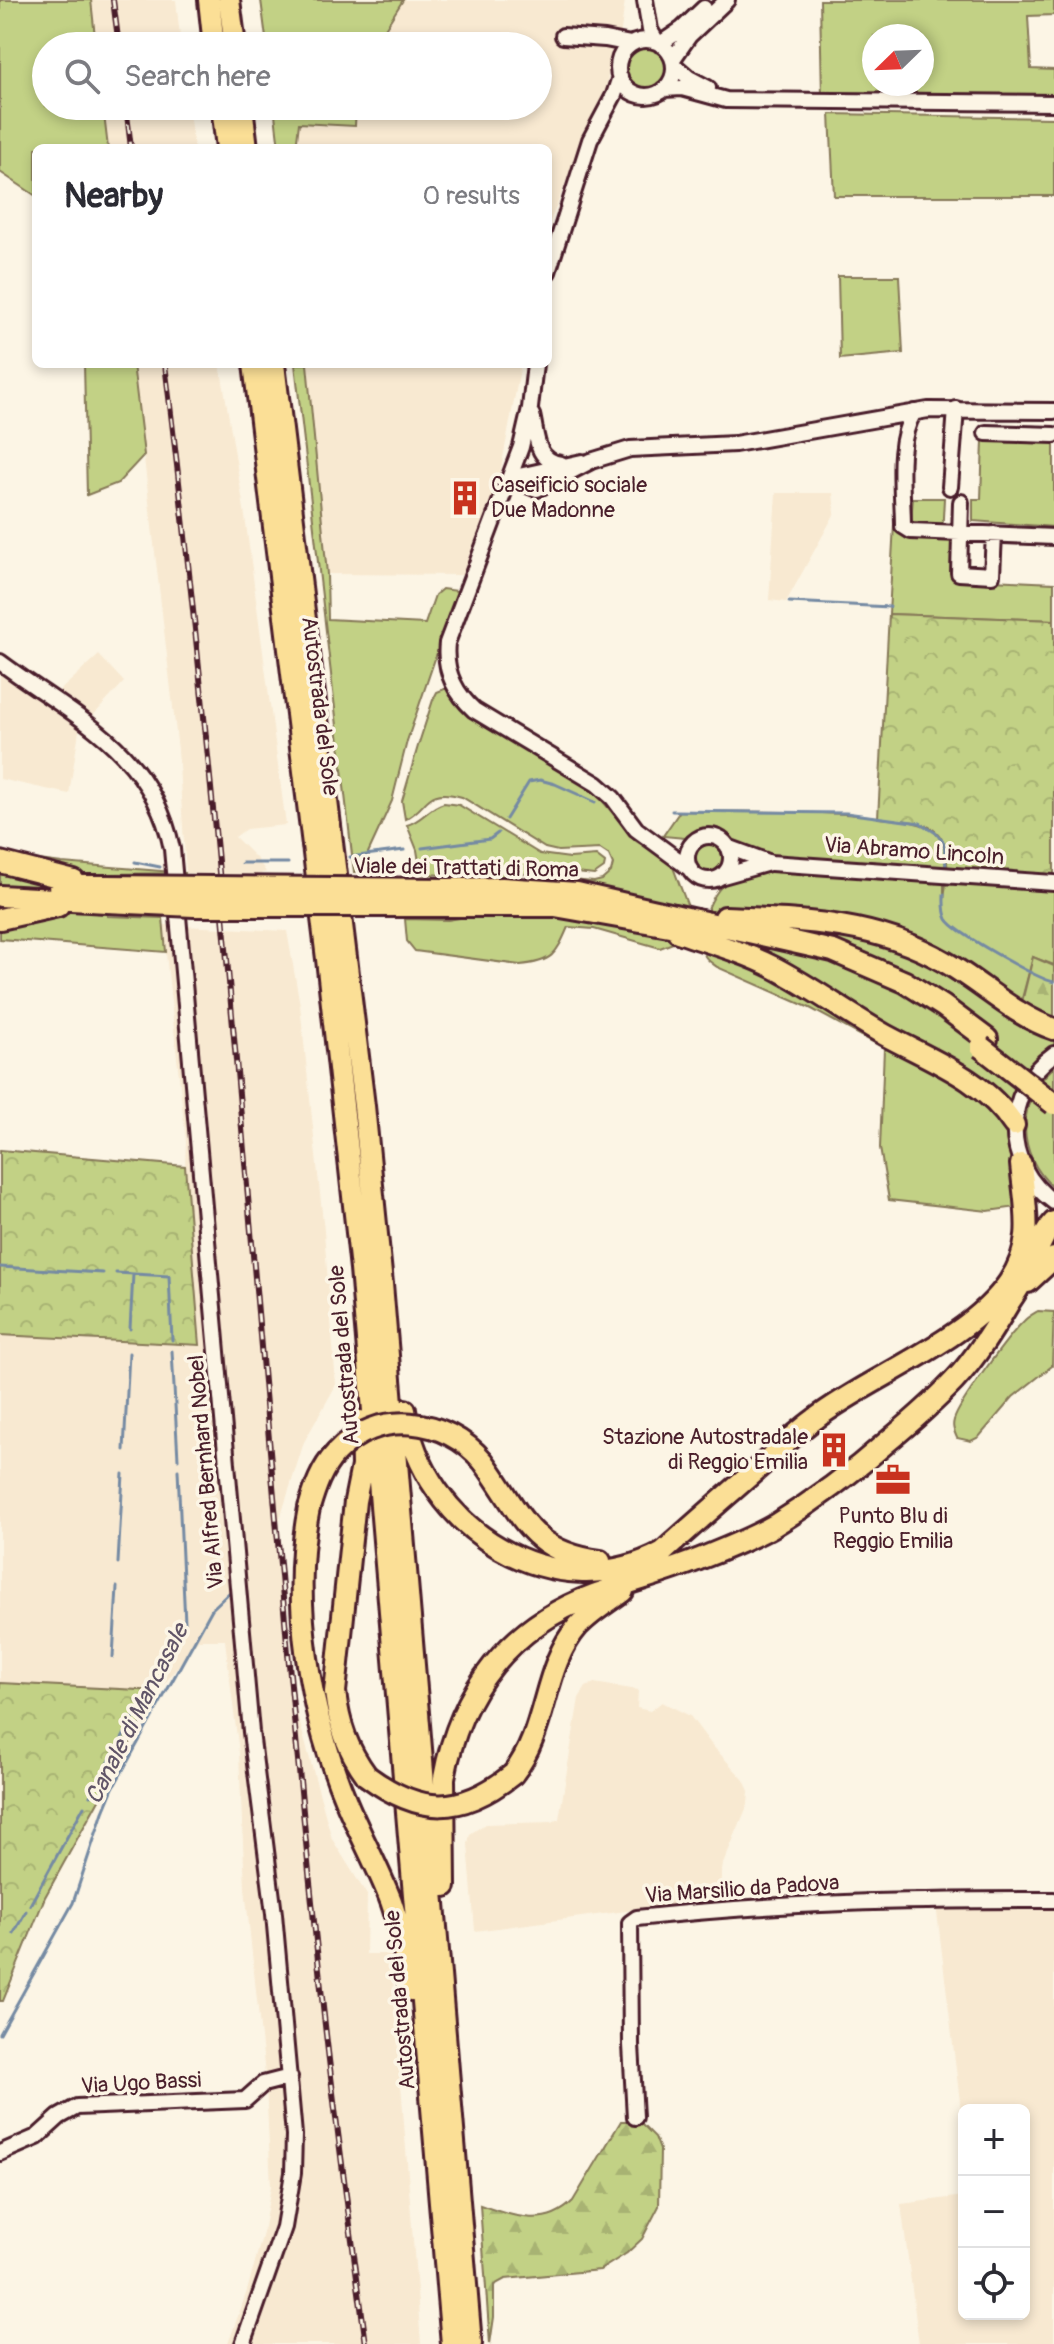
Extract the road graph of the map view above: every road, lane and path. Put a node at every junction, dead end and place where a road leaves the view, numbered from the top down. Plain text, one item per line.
1 (209, 0) edge
2 (229, 0) edge
3 (642, 0) edge
4 (713, 0) edge
5 (727, 0) edge
6 (212, 32) edge
7 (233, 32) edge
8 (563, 36) dead end
9 (605, 39) junction
10 (634, 43) junction
11 (658, 43) junction
12 (674, 62) junction
13 (619, 71) junction
14 (664, 89) junction
15 (640, 96) junction
16 (734, 99) junction
17 (1054, 103) edge
18 (224, 120) edge
19 (244, 120) edge
20 (227, 144) edge
21 (247, 144) edge
22 (587, 152) junction
23 (552, 258) edge
24 (254, 368) edge
25 (274, 368) edge
26 (535, 368) edge
27 (530, 408) junction
28 (956, 409) junction
29 (1054, 411) edge
30 (914, 412) junction
31 (884, 418) junction
32 (986, 433) dead end
33 (1054, 435) edge
34 (903, 446) junction
35 (591, 461) junction
36 (569, 464) junction
37 (507, 484) junction
38 (950, 487) dead end
39 (961, 502) dead end
40 (960, 533) junction
41 (994, 534) junction
42 (1054, 537) edge
43 (0, 662) edge
44 (693, 842) junction
45 (659, 844) junction
46 (728, 847) junction
47 (0, 862) edge
48 (771, 863) junction
49 (689, 868) junction
50 (723, 876) junction
51 (1054, 883) edge
52 (0, 885) edge
53 (103, 894) junction
54 (0, 896) edge
55 (659, 918) junction
56 (0, 919) edge
57 (1054, 1029) edge
58 (984, 1043) junction
59 (1054, 1054) edge
60 (1054, 1091) edge
61 (1054, 1104) edge
62 (1014, 1125) junction
63 (1021, 1164) junction
64 (1054, 1202) edge
65 (1054, 1222) edge
66 (1054, 1258) edge
67 (361, 1269) junction
68 (382, 1284) junction
69 (1009, 1303) junction
70 (663, 1552) junction
71 (633, 1584) junction
72 (1054, 1900) edge
73 (447, 2042) junction
74 (290, 2077) junction
75 (635, 2117) dead end
76 (0, 2153) edge
77 (439, 2182) junction
78 (243, 2344) edge
79 (452, 2344) edge
80 (471, 2344) edge

1 - 6 highway
2 - 7 highway
3 - 10 street
3 - 11 street
4 - 11 street
5 - 12 street
8 - 9 street
9 - 10 street
9 - 13 street
10 - 11 street
10 - 13 street
11 - 12 street
12 - 14 street
12 - 16 street
13 - 15 street
13 - 22 street
14 - 15 street
14 - 16 street
15 - 22 street
16 - 17 street
18 - 20 highway
19 - 21 highway
22 - 23 street
24 - 67 highway, Autostrada del Sole
25 - 68 highway, Autostrada del Sole
26 - 27 street, Via Abramo Lincoln
27 - 36 street
27 - 37 street, Via Abramo Lincoln
28 - 29 street
28 - 30 street
28 - 38 street
30 - 31 street
30 - 34 street
31 - 34 street
31 - 35 street
32 - 33 street
34 - 40 street
35 - 36 street
35 - 37 street
36 - 37 street
37 - 45 street, Via Abramo Lincoln
39 - 40 street
40 - 41 street
40 - 41 street
41 - 42 street
43 - 74 street, Via Alfred Bernhard Nobel
44 - 45 street, Via Abramo Lincoln
44 - 46 street, Via Abramo Lincoln
44 - 49 street
45 - 49 street, Via Abramo Lincoln
46 - 48 street, Via Abramo Lincoln
46 - 50 street
47 - 53 highway
48 - 50 street, Via Abramo Lincoln
48 - 51 street, Via Abramo Lincoln
49 - 50 street, Via Abramo Lincoln
52 - 53 highway, Viale dei Trattati di Roma
53 - 54 highway, Viale dei Trattati di Roma
53 - 55 highway, Viale dei Trattati di Roma, bridge
53 - 56 highway
55 - 57 highway
55 - 58 highway, Viale dei Trattati di Roma
55 - 62 highway
58 - 60 highway, Viale dei Trattati di Roma
58 - 61 highway, Viale dei Trattati di Roma, bridge
59 - 62 street
62 - 63 street
63 - 64 street
63 - 70 highway
65 - 69 highway
66 - 69 highway
67 - 71 highway, bridge
67 - 77 highway, Autostrada del Sole
68 - 70 highway
68 - 73 highway, Autostrada del Sole
69 - 71 highway
70 - 77 highway, bridge
71 - 73 highway
72 - 75 street, Via Marsilio da Padova
73 - 80 highway, Autostrada del Sole
74 - 76 street, Via Ugo Bassi
74 - 78 street, Via Alfred Bernhard Nobel
77 - 79 highway, Autostrada del Sole

